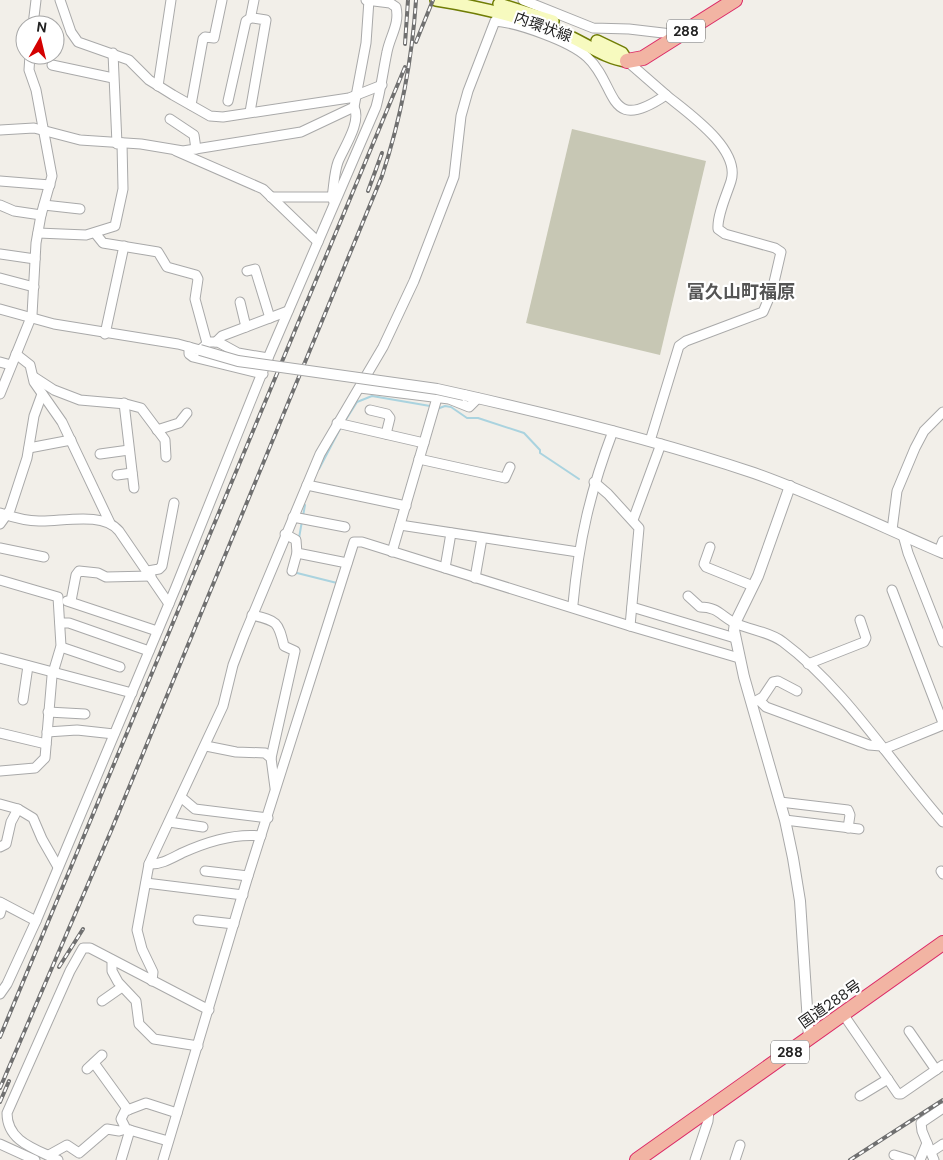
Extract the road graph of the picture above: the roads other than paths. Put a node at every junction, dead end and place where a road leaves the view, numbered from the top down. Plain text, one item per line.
1 (36, 0) edge
2 (60, 0) edge
3 (171, 0) edge
4 (222, 0) edge
5 (254, 0) edge
6 (368, 0) edge
7 (436, 0) edge
8 (483, 0) edge
9 (523, 0) edge
10 (736, 0) edge
11 (34, 15) edge
12 (252, 17) junction
13 (680, 35) junction
14 (113, 53) junction
15 (622, 58) junction
16 (29, 65) edge
17 (52, 65) dead end
18 (113, 78) junction
19 (158, 86) junction
20 (382, 86) junction
21 (666, 95) junction
22 (356, 96) junction
23 (228, 101) dead end
24 (191, 105) junction
25 (354, 107) junction
26 (250, 112) junction
27 (170, 119) dead end
28 (44, 129) junction
29 (0, 130) edge
30 (120, 143) junction
31 (196, 149) junction
32 (176, 151) junction
33 (0, 181) edge
34 (50, 185) junction
35 (271, 197) junction
36 (333, 200) junction
37 (0, 205) edge
38 (44, 205) junction
39 (80, 209) dead end
40 (41, 215) junction
41 (114, 226) junction
42 (38, 233) junction
43 (95, 233) junction
44 (318, 242) junction
45 (113, 244) junction
46 (124, 246) junction
47 (0, 254) edge
48 (35, 259) junction
49 (247, 271) dead end
50 (0, 278) edge
51 (34, 288) junction
52 (240, 302) dead end
53 (0, 308) edge
54 (288, 311) junction
55 (30, 318) junction
56 (270, 318) junction
57 (246, 327) junction
58 (105, 334) junction
59 (208, 345) junction
60 (189, 347) junction
61 (16, 354) junction
62 (268, 358) junction
63 (0, 362) edge
64 (12, 365) junction
65 (263, 374) junction
66 (34, 377) junction
67 (360, 388) junction
68 (0, 394) edge
69 (42, 394) junction
70 (437, 398) junction
71 (478, 398) junction
72 (124, 404) junction
73 (370, 410) dead end
74 (943, 412) edge
75 (187, 413) dead end
76 (337, 422) junction
77 (157, 430) junction
78 (613, 431) junction
79 (386, 434) junction
80 (71, 440) junction
81 (650, 442) junction
82 (424, 443) junction
83 (661, 444) junction
84 (29, 448) junction
85 (129, 450) junction
86 (100, 454) dead end
87 (166, 457) dead end
88 (420, 459) junction
89 (510, 467) dead end
90 (132, 473) junction
91 (117, 475) dead end
92 (594, 482) junction
93 (307, 485) junction
94 (790, 486) junction
95 (134, 488) dead end
96 (174, 503) dead end
97 (406, 506) junction
98 (3, 514) edge
99 (293, 517) junction
100 (633, 520) junction
101 (110, 523) junction
102 (0, 524) edge
103 (400, 525) junction
104 (346, 527) dead end
105 (892, 530) junction
106 (451, 533) junction
107 (285, 534) junction
108 (903, 535) junction
109 (482, 538) junction
110 (943, 541) edge
111 (710, 547) dead end
112 (0, 548) edge
113 (392, 552) junction
114 (578, 552) junction
115 (941, 552) edge
116 (296, 553) junction
117 (44, 557) dead end
118 (347, 563) junction
119 (445, 568) junction
120 (292, 571) dead end
121 (150, 574) junction
122 (475, 578) junction
123 (0, 580) edge
124 (753, 586) junction
125 (892, 590) dead end
126 (688, 596) dead end
127 (59, 601) junction
128 (71, 601) junction
129 (168, 604) junction
130 (573, 604) dead end
131 (632, 607) junction
132 (252, 615) junction
133 (860, 620) dead end
134 (60, 623) junction
135 (735, 623) junction
136 (630, 626) junction
137 (156, 632) junction
138 (735, 638) junction
139 (943, 642) edge
140 (61, 647) junction
141 (149, 651) junction
142 (0, 658) edge
143 (739, 658) junction
144 (808, 664) junction
145 (28, 666) junction
146 (120, 667) dead end
147 (54, 672) junction
148 (797, 691) dead end
149 (132, 693) junction
150 (23, 700) dead end
151 (755, 702) junction
152 (48, 712) junction
153 (85, 714) dead end
154 (943, 724) edge
155 (47, 732) junction
156 (0, 733) edge
157 (114, 734) junction
158 (46, 744) junction
159 (206, 746) junction
160 (882, 747) junction
161 (271, 758) junction
162 (0, 771) edge
163 (276, 791) junction
164 (182, 798) junction
165 (780, 802) junction
166 (0, 804) edge
167 (18, 809) junction
168 (268, 818) junction
169 (785, 820) junction
170 (169, 822) junction
171 (943, 822) edge
172 (203, 827) dead end
173 (848, 828) junction
174 (859, 829) dead end
175 (261, 836) junction
176 (0, 846) edge
177 (149, 864) junction
178 (58, 867) junction
179 (205, 871) dead end
180 (248, 876) junction
181 (146, 883) junction
182 (243, 895) junction
183 (1, 903) edge
184 (0, 914) edge
185 (198, 920) dead end
186 (36, 921) junction
187 (234, 924) junction
188 (943, 944) edge
189 (112, 960) junction
190 (152, 981) junction
191 (122, 987) junction
192 (0, 994) edge
193 (102, 1001) dead end
194 (209, 1010) junction
195 (843, 1014) junction
196 (909, 1031) dead end
197 (808, 1038) junction
198 (198, 1046) junction
199 (102, 1056) dead end
200 (939, 1067) edge
201 (888, 1079) junction
202 (860, 1096) dead end
203 (943, 1108) edge
204 (128, 1110) junction
205 (709, 1110) junction
206 (177, 1113) junction
207 (128, 1130) junction
208 (168, 1141) junction
209 (927, 1143) junction
210 (0, 1144) edge
211 (943, 1144) edge
212 (740, 1145) dead end
213 (49, 1155) junction
214 (894, 1155) dead end
215 (932, 1156) edge
216 (35, 1160) edge
217 (58, 1160) edge
218 (121, 1160) edge
219 (162, 1160) edge
220 (638, 1160) edge
221 (695, 1160) edge
222 (735, 1160) edge
223 (910, 1160) edge
224 (920, 1160) edge

1 - 11 street
2 - 14 street
3 - 19 street
4 - 24 street
5 - 12 street
6 - 20 street
6 - 22 street
7 - 15 main road, 内環状線
8 - 15 main road, 内環状線
9 - 13 street
10 - 13 highway, 288
12 - 23 street
12 - 26 street
13 - 15 highway, 288
14 - 18 street
14 - 19 street
15 - 21 street
16 - 28 street
17 - 18 street
18 - 30 street
19 - 24 street
20 - 22 street
20 - 36 street
21 - 67 street
21 - 81 street
22 - 25 street
22 - 26 street
24 - 26 street
25 - 31 street
25 - 36 street
27 - 31 street
28 - 29 street
28 - 30 street
28 - 34 street
30 - 32 street
30 - 41 street
31 - 32 street
32 - 35 street
33 - 34 street
34 - 38 street
35 - 36 street
35 - 44 street
36 - 44 street
37 - 40 street
38 - 39 street
38 - 40 street
40 - 42 street
41 - 43 street
41 - 45 street
42 - 43 street
42 - 48 street
43 - 45 street
44 - 54 street
45 - 46 street
46 - 58 street
46 - 59 street
47 - 48 street
48 - 51 street
49 - 56 street
50 - 51 street
51 - 55 street
52 - 57 street
53 - 55 street
54 - 56 street
54 - 62 street
55 - 58 street
55 - 61 street
56 - 57 street
57 - 59 street
58 - 60 street
59 - 60 street
59 - 62 street
59 - 71 street, bridge
60 - 65 street
61 - 64 street
61 - 66 street
62 - 65 street
63 - 64 street
64 - 68 street
65 - 129 street
66 - 69 street
66 - 72 street
67 - 70 street
67 - 76 street
69 - 80 street
69 - 84 street
70 - 71 street
70 - 82 street
71 - 78 street
72 - 77 street
72 - 85 street
73 - 79 street
74 - 105 street
75 - 77 street
76 - 79 street
76 - 93 street
77 - 87 street
78 - 81 street
78 - 92 street
79 - 82 street
80 - 84 street
80 - 101 street
81 - 83 street
82 - 88 street
83 - 94 street
83 - 100 street
84 - 98 street
85 - 86 street
85 - 90 street
88 - 89 street
88 - 97 street
90 - 91 street
90 - 95 street
92 - 100 street
92 - 114 street
93 - 97 street
93 - 99 street
94 - 105 street
94 - 124 street
96 - 121 street
97 - 103 street
98 - 101 street
98 - 102 street
99 - 104 street
99 - 107 street
100 - 131 street
101 - 121 street
103 - 106 street
103 - 113 street
105 - 108 street
106 - 109 street
106 - 119 street
107 - 116 street
107 - 132 street
108 - 115 street
108 - 139 street
109 - 114 street
109 - 122 street
110 - 115 street
111 - 124 street
112 - 117 street
113 - 118 street
113 - 119 street
114 - 130 street
116 - 118 street
116 - 120 street
118 - 163 street
119 - 122 street
121 - 128 street
121 - 129 street
122 - 136 street
123 - 127 street
124 - 135 street
125 - 154 street
126 - 135 street
127 - 128 street
127 - 134 street
128 - 137 street
129 - 137 street
131 - 136 street
131 - 138 street
132 - 159 street
132 - 161 street
133 - 144 street
134 - 140 street
134 - 141 street
135 - 138 street
135 - 144 street
136 - 143 street
137 - 141 street
138 - 143 street
140 - 146 street
140 - 147 street
141 - 149 street
142 - 145 street
143 - 151 street
144 - 160 street
145 - 147 street
145 - 150 street
147 - 149 street
147 - 152 street
148 - 151 street
149 - 157 street
151 - 160 street
151 - 165 street
152 - 153 street
152 - 155 street
154 - 160 street
155 - 157 street
155 - 158 street
156 - 158 street
157 - 178 street
158 - 162 street
159 - 161 street
159 - 164 street
160 - 171 street
161 - 163 street
163 - 168 street
164 - 168 street
164 - 170 street
165 - 169 street
165 - 173 street
166 - 167 street
167 - 176 street
167 - 178 street
168 - 175 street
169 - 173 street
169 - 197 street
170 - 172 street
170 - 177 street
173 - 174 street
175 - 177 street
175 - 180 street
177 - 181 street
178 - 186 street
179 - 180 street
180 - 182 street
181 - 182 street
181 - 190 street
182 - 187 street
183 - 184 street
183 - 186 street
185 - 187 street
186 - 192 street
187 - 194 street
188 - 195 highway, 国道288号 / 288
189 - 190 street
189 - 191 street
189 - 213 street
190 - 194 street
191 - 193 street
191 - 198 street
194 - 198 street
195 - 197 highway, 国道288号 / 288
195 - 201 street
196 - 200 street
197 - 205 highway, 国道288号 / 288
198 - 206 street
199 - 204 street
200 - 201 street
201 - 202 street
203 - 209 street
204 - 206 street
204 - 207 street
205 - 220 highway, 国道288号 / 288
205 - 221 street
206 - 208 street
207 - 208 street
207 - 213 street
207 - 218 street
208 - 219 street
209 - 215 street
209 - 224 street
210 - 216 street
211 - 215 street
212 - 222 street
213 - 217 street
214 - 223 street

